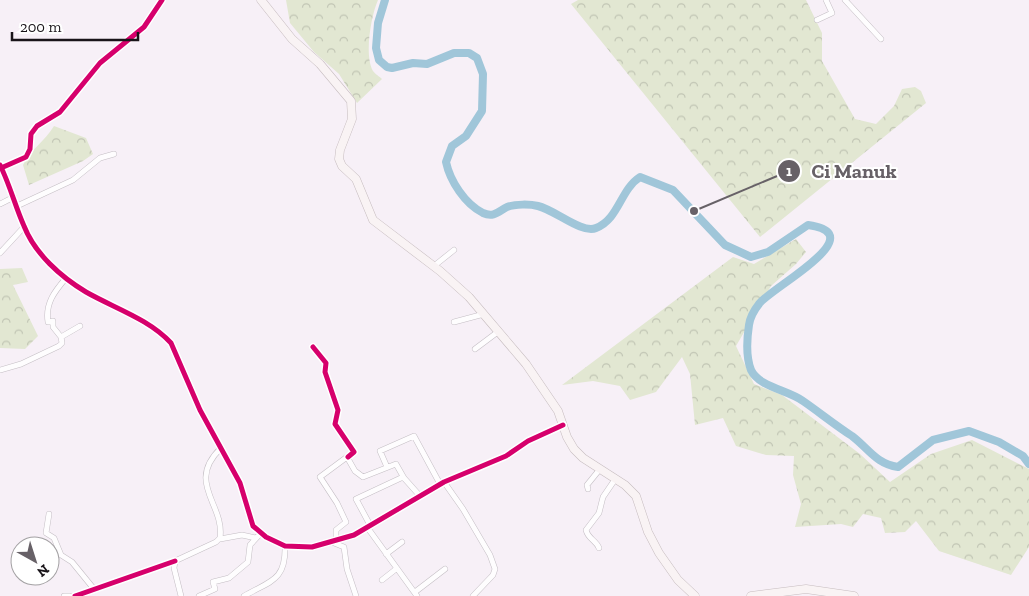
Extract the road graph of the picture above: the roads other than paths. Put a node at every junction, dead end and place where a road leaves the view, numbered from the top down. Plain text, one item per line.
1 (162, 0) edge
2 (261, 0) edge
3 (826, 0) edge
4 (844, 0) edge
5 (818, 20) dead end
6 (881, 38) dead end
7 (114, 154) dead end
8 (1, 166) edge
9 (14, 197) junction
10 (0, 204) edge
11 (17, 206) junction
12 (24, 227) junction
13 (454, 250) dead end
14 (0, 254) edge
15 (434, 266) junction
16 (66, 278) junction
17 (484, 314) junction
18 (454, 322) dead end
19 (80, 326) dead end
20 (499, 331) junction
21 (61, 337) junction
22 (313, 347) dead end
23 (475, 349) dead end
24 (0, 370) edge
25 (563, 425) junction
26 (220, 448) junction
27 (348, 456) junction
28 (387, 467) junction
29 (600, 469) junction
30 (403, 477) junction
31 (616, 478) junction
32 (442, 483) junction
33 (588, 489) dead end
34 (420, 496) junction
35 (50, 514) dead end
36 (368, 526) junction
37 (258, 536) junction
38 (220, 540) junction
39 (336, 541) junction
40 (402, 542) dead end
41 (325, 543) junction
42 (285, 546) junction
43 (598, 548) dead end
44 (386, 554) junction
45 (175, 561) junction
46 (396, 569) junction
47 (445, 569) dead end
48 (382, 580) dead end
49 (94, 590) junction
50 (793, 593) edge
51 (416, 594) edge
52 (836, 594) edge
53 (64, 596) edge
54 (70, 596) edge
55 (75, 596) edge
56 (181, 596) edge
57 (199, 596) edge
58 (244, 596) edge
59 (356, 596) edge
60 (473, 596) edge
61 (695, 596) edge
62 (752, 596) edge
63 (854, 596) edge

1 - 8 street
2 - 15 main road
3 - 5 street
4 - 6 street
7 - 11 street
8 - 9 street
9 - 10 street
9 - 11 street
11 - 12 street
12 - 14 street
12 - 16 street
13 - 15 street
15 - 17 main road
16 - 21 street
16 - 26 street
17 - 18 street
17 - 20 main road
19 - 21 street
20 - 23 street
20 - 25 main road
21 - 24 street
22 - 27 street
25 - 29 main road
25 - 32 street
26 - 37 street
26 - 38 street
27 - 28 street
27 - 39 street
28 - 30 street
28 - 32 street
29 - 31 main road
29 - 33 street
30 - 34 street
30 - 36 street
31 - 43 street
31 - 61 main road
32 - 34 street
32 - 60 street
34 - 36 street
35 - 49 street
36 - 39 street
36 - 44 street
37 - 38 street
37 - 42 street
37 - 57 street
38 - 45 street
39 - 41 street
40 - 44 street
41 - 42 street
41 - 59 street
42 - 58 street
44 - 46 street
45 - 49 street
45 - 56 street
46 - 48 street
46 - 51 street
47 - 51 street
49 - 55 street
50 - 52 main road
50 - 62 main road
52 - 63 main road
53 - 54 street

